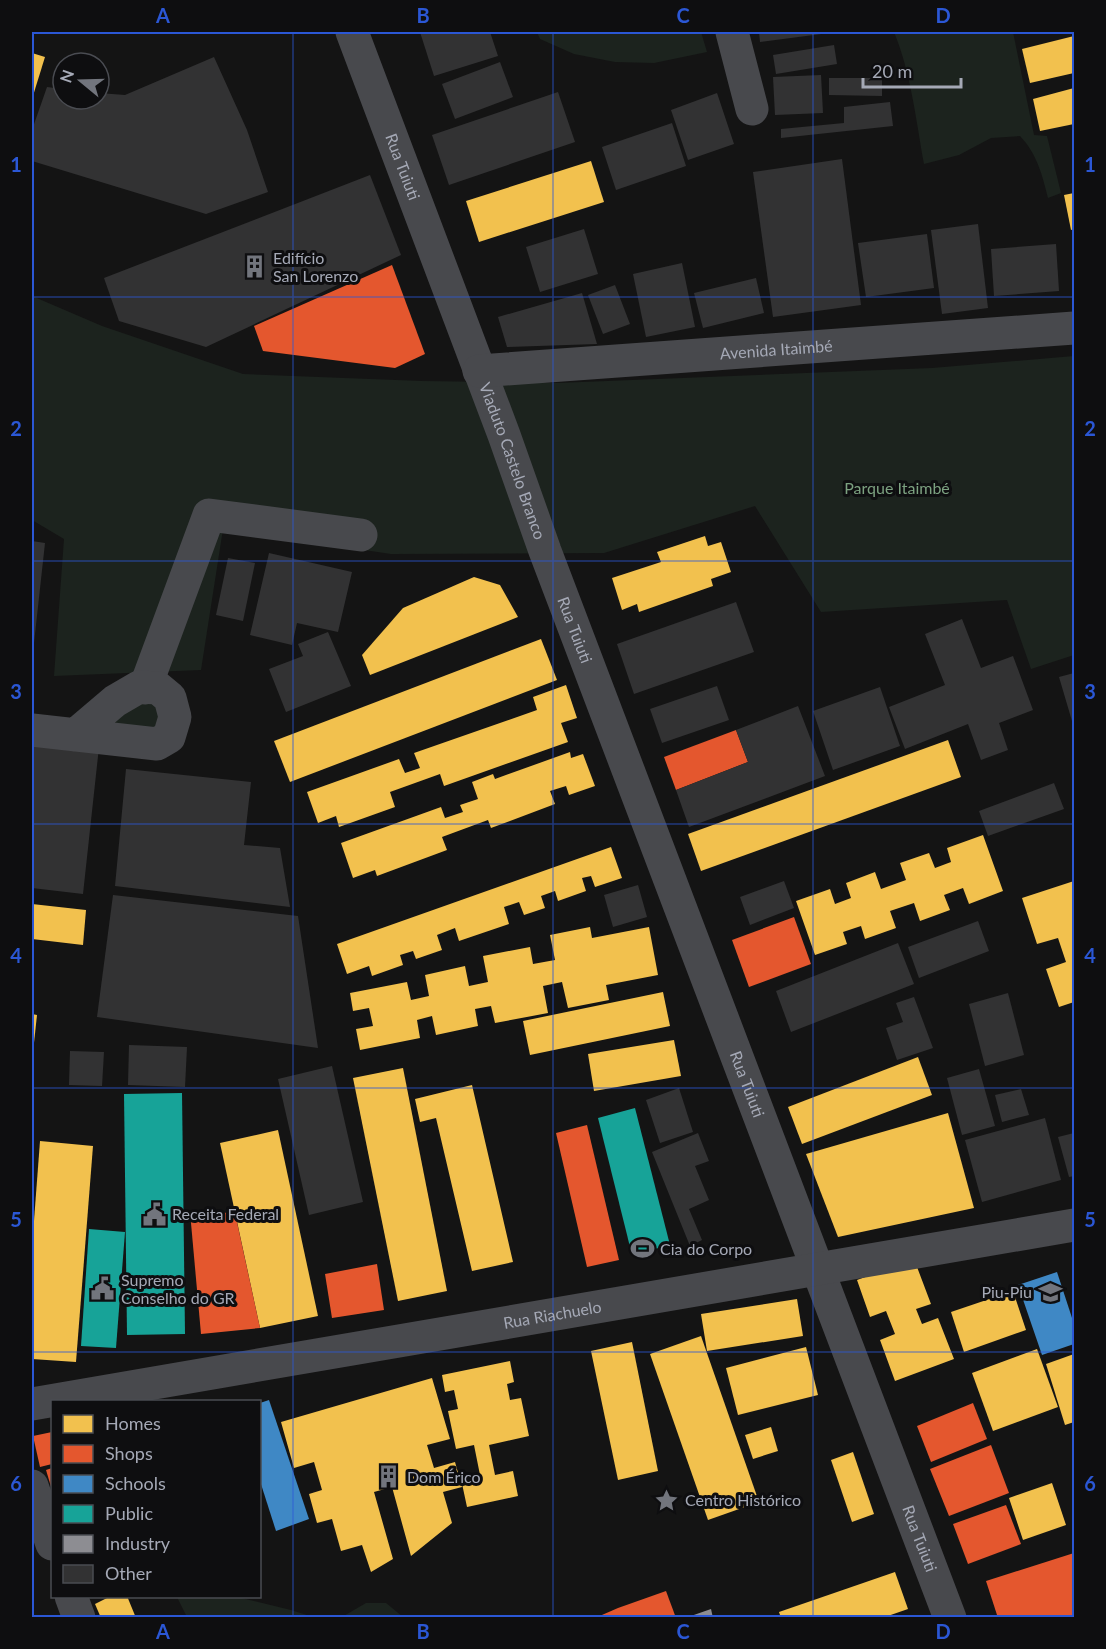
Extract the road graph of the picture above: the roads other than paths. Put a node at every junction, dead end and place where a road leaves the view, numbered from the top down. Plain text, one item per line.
1 (352, 32) edge
2 (732, 32) edge
3 (752, 109) dead end
4 (1074, 328) edge
5 (479, 371) junction
6 (361, 535) dead end
7 (544, 551) joint
8 (145, 688) junction
9 (32, 730) edge
10 (75, 735) junction
11 (1074, 1225) edge
12 (818, 1269) junction
13 (55, 1400) edge
14 (51, 1401) edge
15 (32, 1404) edge
16 (32, 1486) edge
17 (51, 1541) edge
18 (72, 1598) edge
19 (79, 1617) edge
20 (950, 1617) edge

1 - 5 street, Rua Tuiuti
2 - 3 street
4 - 5 street, Avenida Itaimbé
5 - 7 street, Viaduto Castelo Branco
6 - 8 street
7 - 12 street, Rua Tuiuti
8 - 10 street
8 - 10 street
9 - 10 street
11 - 12 street, Rua Riachuelo
12 - 13 street, Rua Riachuelo
12 - 20 street, Rua Tuiuti
14 - 15 street, Rua Riachuelo
16 - 17 street
18 - 19 street

